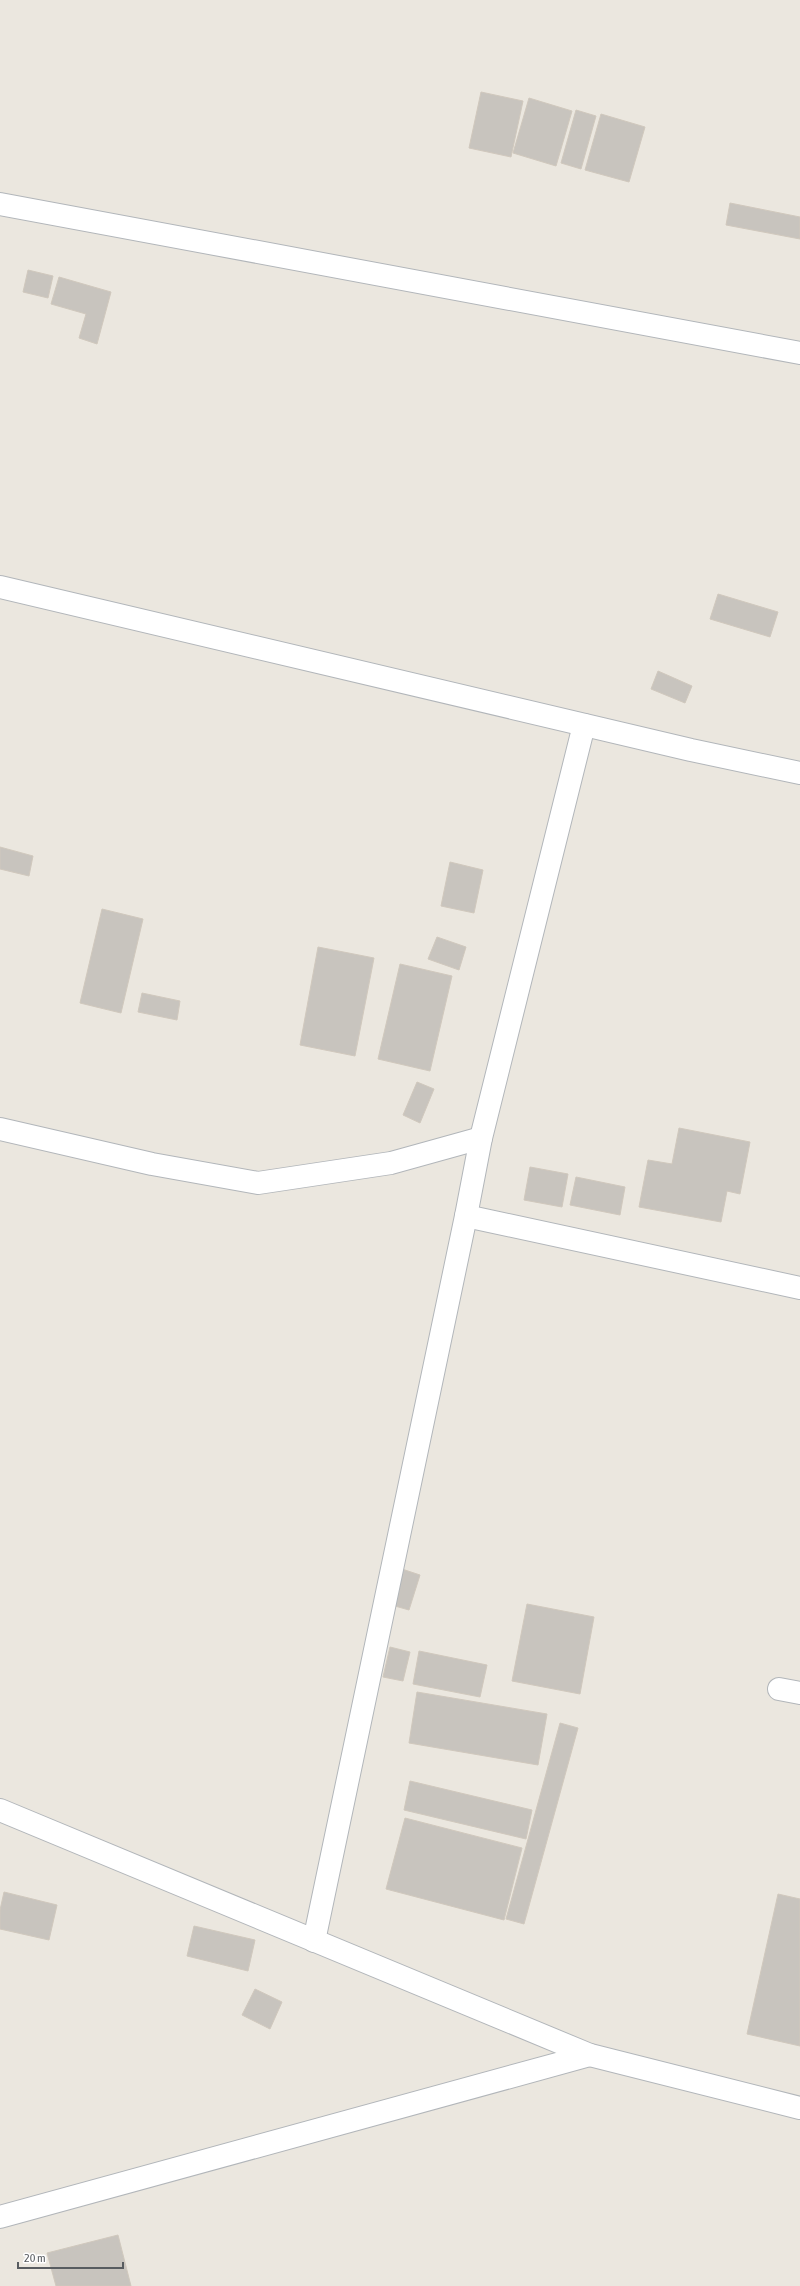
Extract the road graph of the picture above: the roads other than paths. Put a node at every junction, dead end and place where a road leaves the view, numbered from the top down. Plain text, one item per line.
1 (0, 204) edge
2 (800, 353) edge
3 (0, 587) edge
4 (584, 725) junction
5 (800, 773) edge
6 (0, 1129) edge
7 (481, 1138) junction
8 (466, 1216) junction
9 (800, 1288) edge
10 (0, 1810) edge
11 (314, 1941) junction
12 (590, 2055) junction
13 (800, 2108) edge
14 (0, 2217) edge

1 - 2 street
3 - 4 street
4 - 5 street
4 - 7 street
6 - 7 street
7 - 8 street
8 - 9 street
8 - 11 street
10 - 11 street
11 - 12 street
12 - 13 street
12 - 14 street

